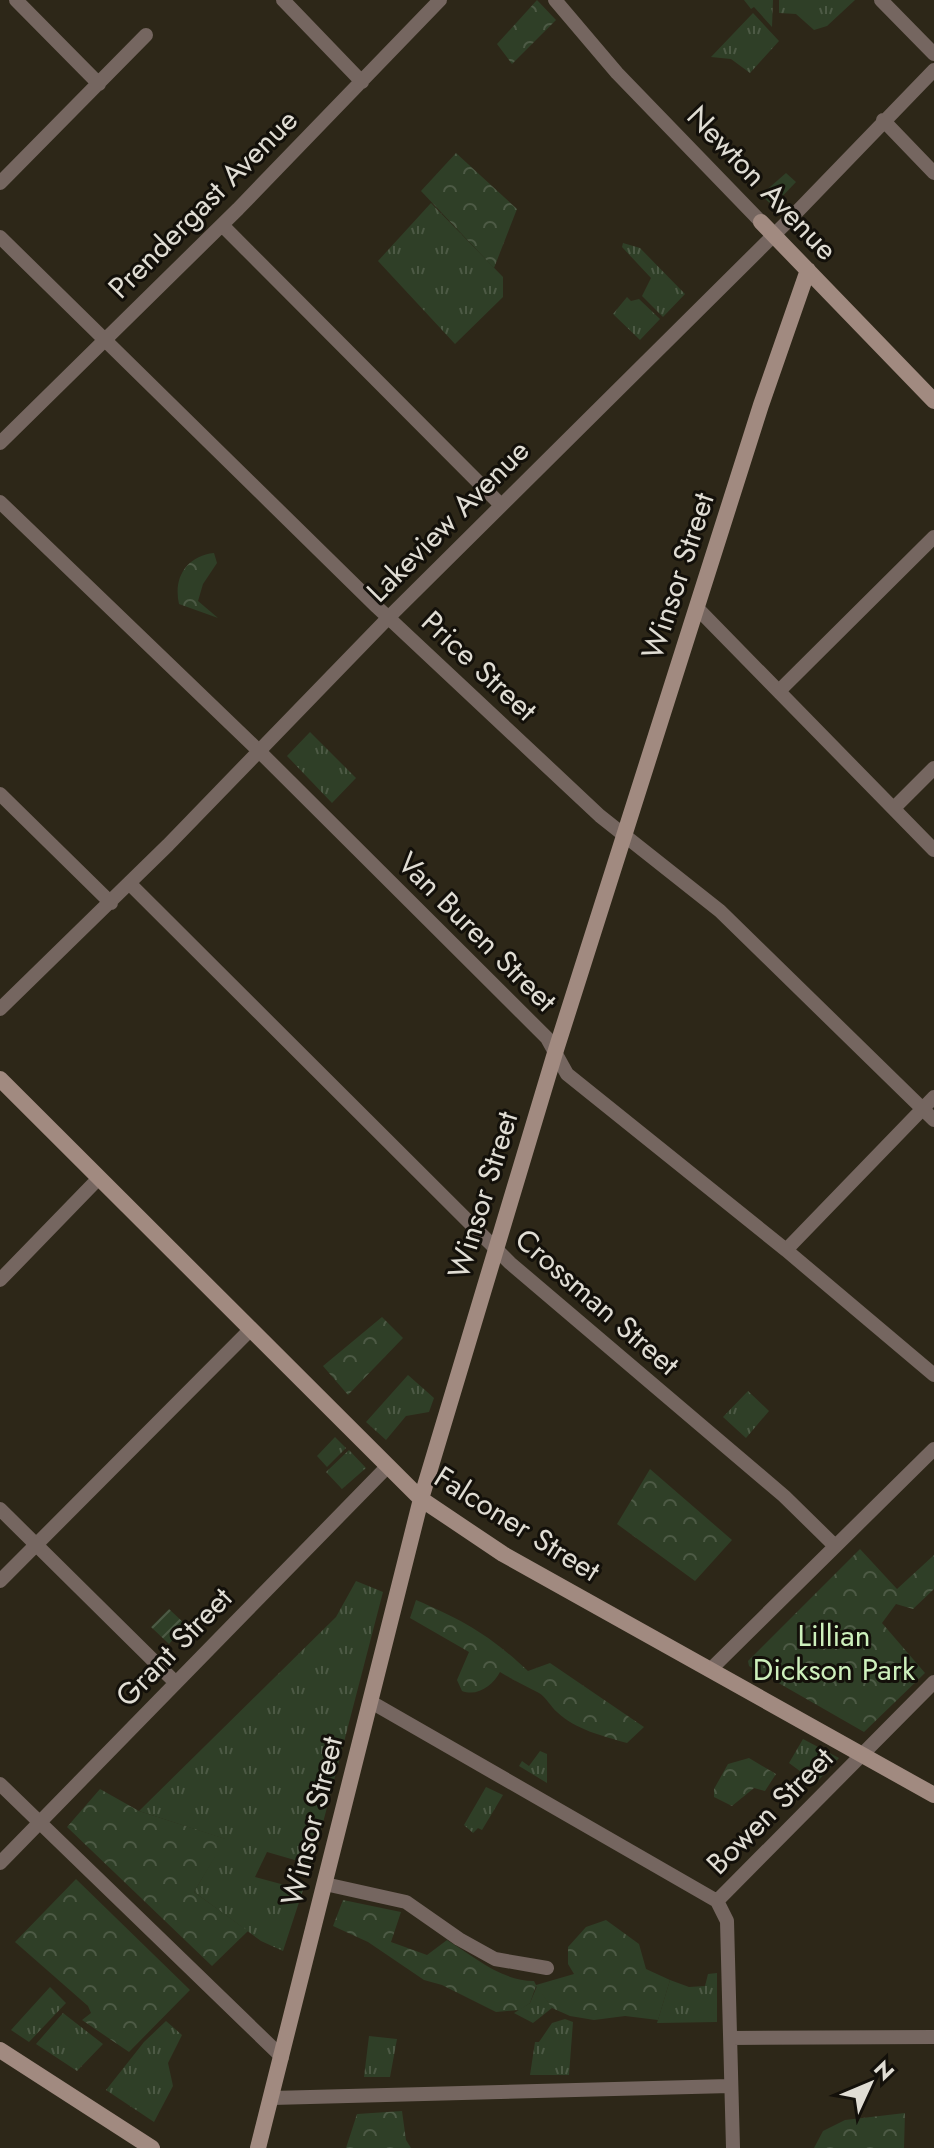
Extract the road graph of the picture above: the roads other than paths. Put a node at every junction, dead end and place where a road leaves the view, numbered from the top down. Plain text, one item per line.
1 (16, 0) edge
2 (283, 0) edge
3 (440, 0) edge
4 (555, 0) edge
5 (881, 0) edge
6 (146, 35) dead end
7 (934, 54) edge
8 (934, 70) edge
9 (362, 82) junction
10 (99, 84) junction
11 (883, 120) junction
12 (934, 173) edge
13 (0, 183) edge
14 (761, 222) joint
15 (222, 225) junction
16 (774, 235) junction
17 (0, 237) edge
18 (808, 270) junction
19 (103, 340) junction
20 (934, 401) edge
21 (0, 443) edge
22 (0, 502) edge
23 (501, 505) junction
24 (934, 537) edge
25 (697, 608) junction
26 (388, 618) junction
27 (779, 691) junction
28 (260, 752) junction
29 (934, 768) edge
30 (0, 794) edge
31 (894, 808) junction
32 (624, 835) junction
33 (934, 850) edge
34 (130, 884) junction
35 (111, 903) junction
36 (0, 1009) edge
37 (555, 1053) junction
38 (0, 1079) edge
39 (934, 1097) edge
40 (922, 1108) junction
41 (934, 1120) edge
42 (98, 1179) junction
43 (496, 1250) junction
44 (786, 1250) junction
45 (0, 1280) edge
46 (249, 1331) junction
47 (934, 1375) edge
48 (934, 1449) edge
49 (386, 1468) junction
50 (421, 1499) junction
51 (0, 1509) edge
52 (36, 1545) junction
53 (835, 1546) junction
54 (0, 1581) edge
55 (710, 1670) junction
56 (175, 1682) junction
57 (934, 1682) edge
58 (371, 1702) junction
59 (862, 1755) junction
60 (0, 1784) edge
61 (934, 1795) edge
62 (40, 1822) junction
63 (0, 1863) edge
64 (325, 1884) junction
65 (717, 1901) junction
66 (547, 1968) dead end
67 (934, 2037) edge
68 (730, 2038) junction
69 (0, 2050) edge
70 (282, 2057) junction
71 (730, 2086) junction
72 (272, 2098) junction
73 (152, 2148) edge
74 (258, 2148) edge
75 (733, 2148) edge

1 - 10 street
2 - 9 street
3 - 9 street, Prendergast Avenue
4 - 14 street, Newton Avenue
5 - 7 street
6 - 10 street
8 - 11 street, Lakeview Avenue
9 - 15 street, Prendergast Avenue
10 - 13 street
11 - 12 street
11 - 16 street, Lakeview Avenue
14 - 16 street, Newton Avenue
15 - 19 street, Prendergast Avenue
15 - 23 street
16 - 18 street, Newton Avenue
16 - 23 street, Lakeview Avenue
17 - 19 street, Price Street
18 - 20 street, Newton Avenue
18 - 25 street, Winsor Street
19 - 21 street, Prendergast Avenue
19 - 26 street, Price Street
22 - 28 street, Van Buren Street
23 - 26 street, Lakeview Avenue
24 - 27 street
25 - 27 street
25 - 32 street, Winsor Street
26 - 28 street, Lakeview Avenue
26 - 32 street, Price Street
27 - 31 street
28 - 34 street, Lakeview Avenue
28 - 37 street, Van Buren Street
29 - 31 street
30 - 35 street
31 - 33 street
32 - 37 street, Winsor Street
32 - 40 street, Price Street
34 - 35 street, Lakeview Avenue
34 - 43 street, Crossman Street
35 - 36 street, Lakeview Avenue
37 - 43 street, Winsor Street
37 - 44 street, Van Buren Street
38 - 42 street, Falconer Street
39 - 40 street
40 - 41 street, Price Street
40 - 44 street
42 - 45 street
42 - 46 street, Falconer Street
43 - 50 street, Winsor Street
43 - 53 street, Crossman Street
44 - 47 street, Van Buren Street
46 - 49 street, Falconer Street
46 - 52 street
48 - 53 street
49 - 50 street, Falconer Street
49 - 56 street, Grant Street
50 - 55 street, Falconer Street
50 - 58 street, Winsor Street
51 - 52 street
52 - 54 street
52 - 56 street
53 - 55 street
55 - 59 street, Falconer Street
56 - 62 street, Grant Street
57 - 59 street, Bowen Street
58 - 64 street, Winsor Street
58 - 65 street
59 - 61 street, Falconer Street
59 - 65 street, Bowen Street
60 - 62 street
62 - 63 street, Grant Street
62 - 70 street
64 - 66 street
64 - 70 street, Winsor Street
65 - 68 street, Bowen Street
67 - 68 street
68 - 71 street, Bowen Street
69 - 73 street
70 - 72 street, Winsor Street
71 - 72 street
71 - 75 street, Bowen Street
72 - 74 street, Winsor Street

